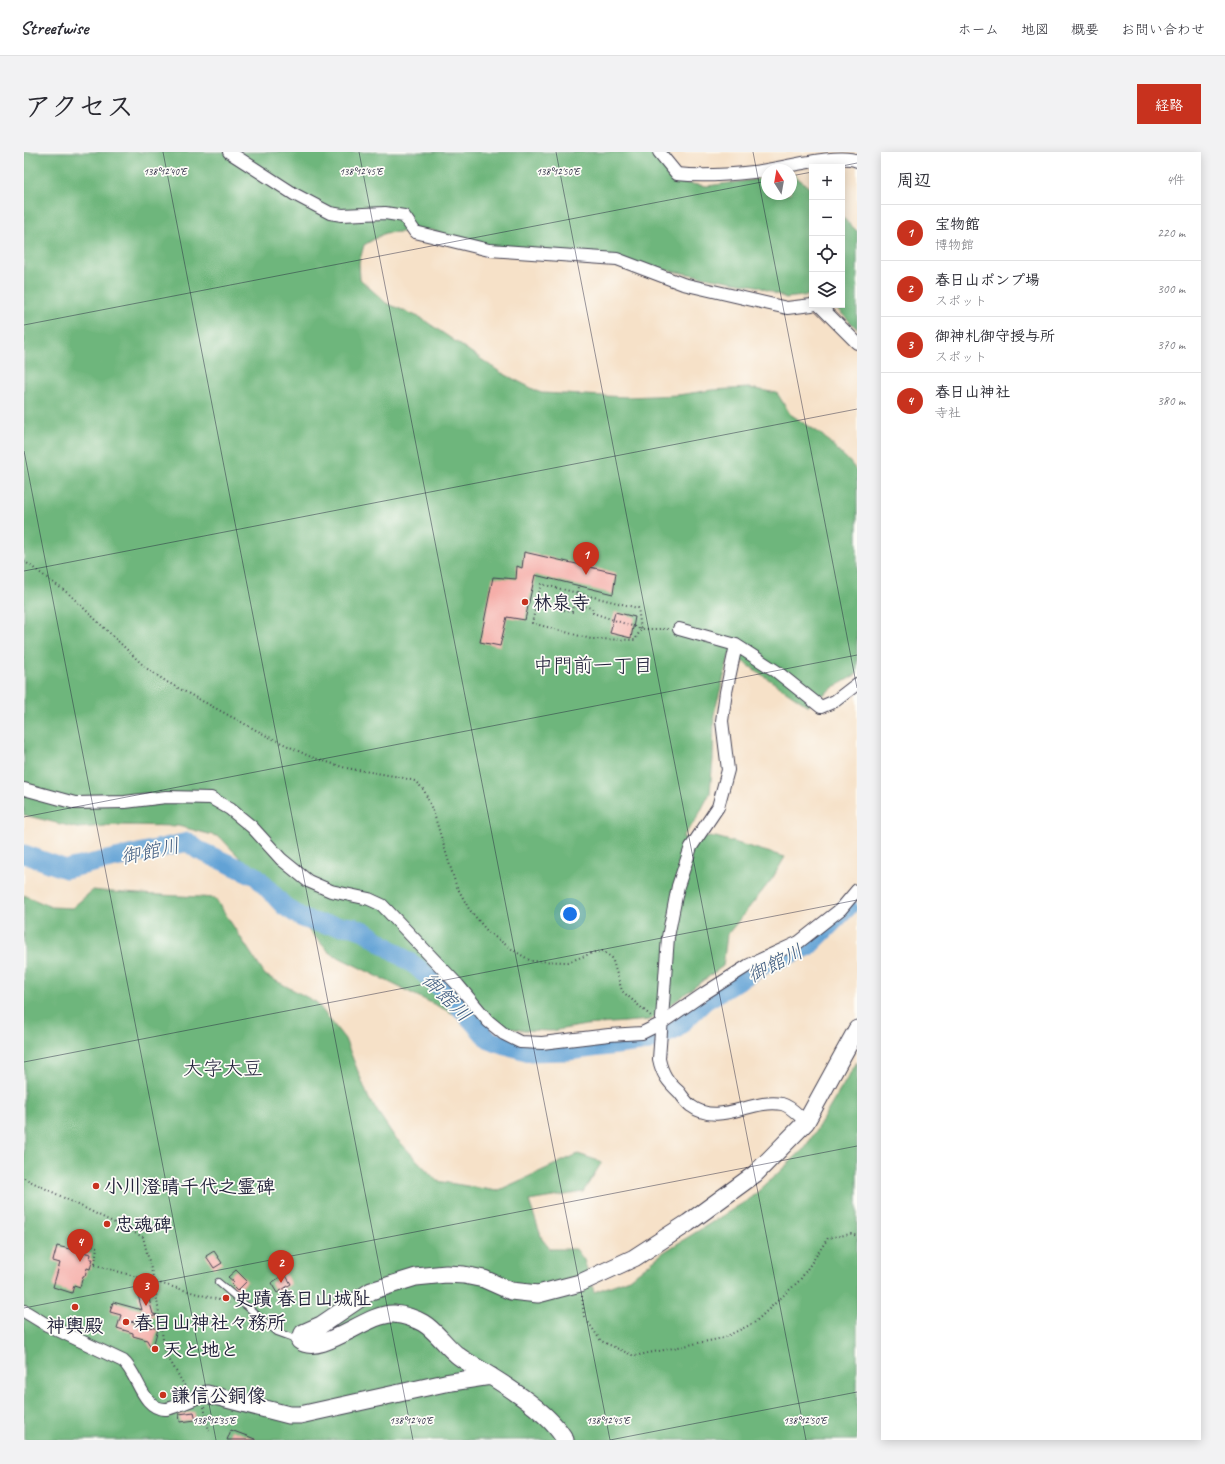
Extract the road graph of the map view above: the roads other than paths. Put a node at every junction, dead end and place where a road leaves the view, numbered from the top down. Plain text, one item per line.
1 (229, 152) edge
2 (659, 152) edge
3 (852, 157) edge
4 (809, 305) edge
5 (822, 308) edge
6 (857, 343) edge
7 (679, 629) road end
8 (736, 645) junction
9 (857, 684) edge
10 (24, 789) edge
11 (857, 890) edge
12 (660, 1024) junction
13 (857, 1029) edge
14 (806, 1122) junction
15 (218, 1282) dead end
16 (24, 1311) edge
17 (300, 1341) junction
18 (491, 1376) junction
19 (201, 1400) joint
20 (565, 1440) edge

1 - 4 street
2 - 3 street
5 - 6 street
7 - 8 street
8 - 9 street
8 - 12 street
10 - 12 street
11 - 12 street
12 - 14 street
13 - 14 main road
14 - 17 main road
15 - 17 lane
16 - 19 street
17 - 18 main road
18 - 19 main road
18 - 20 main road

